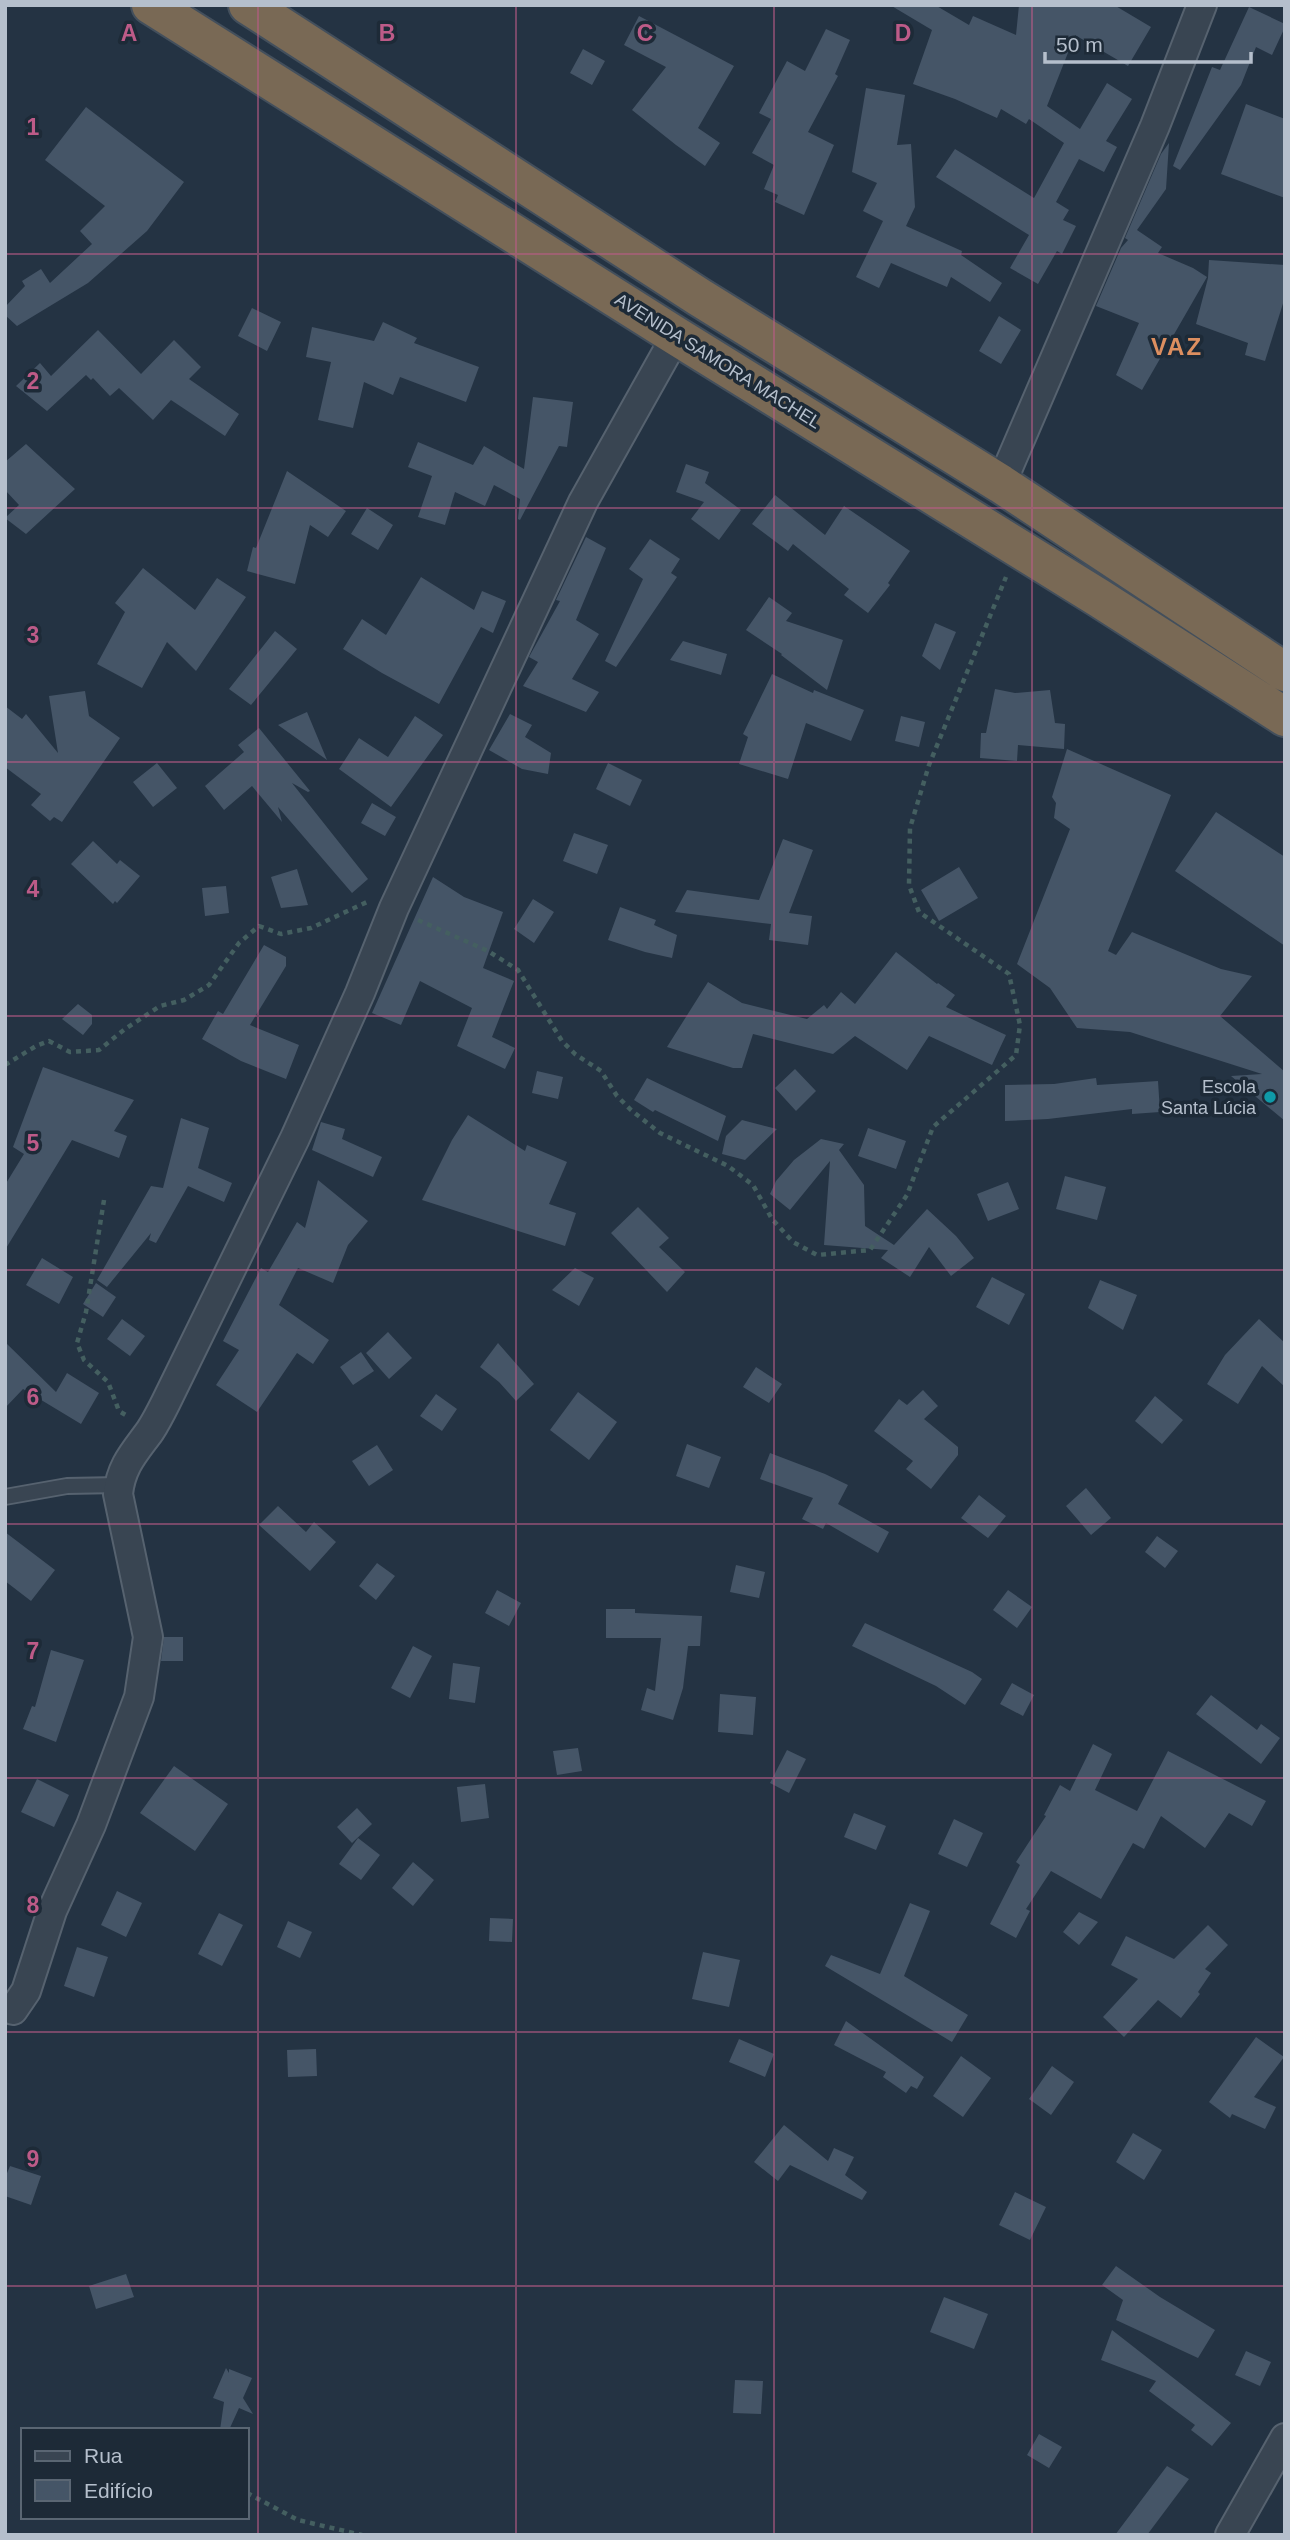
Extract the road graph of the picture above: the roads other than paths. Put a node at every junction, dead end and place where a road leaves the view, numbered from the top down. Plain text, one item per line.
1 (151, 5) edge
2 (248, 5) edge
3 (1202, 5) edge
4 (676, 335) junction
5 (1001, 484) junction
6 (1285, 672) edge
7 (1285, 717) edge
8 (119, 1485) junction
9 (5, 1497) edge
10 (9, 2012) edge
11 (1285, 2438) edge
12 (1230, 2535) edge

1 - 4 highway, AVENIDA SAMORA MACHEL
2 - 5 highway
3 - 5 street
4 - 7 highway, AVENIDA SAMORA MACHEL
4 - 8 street
5 - 6 highway
8 - 9 lane
8 - 10 street
11 - 12 street

